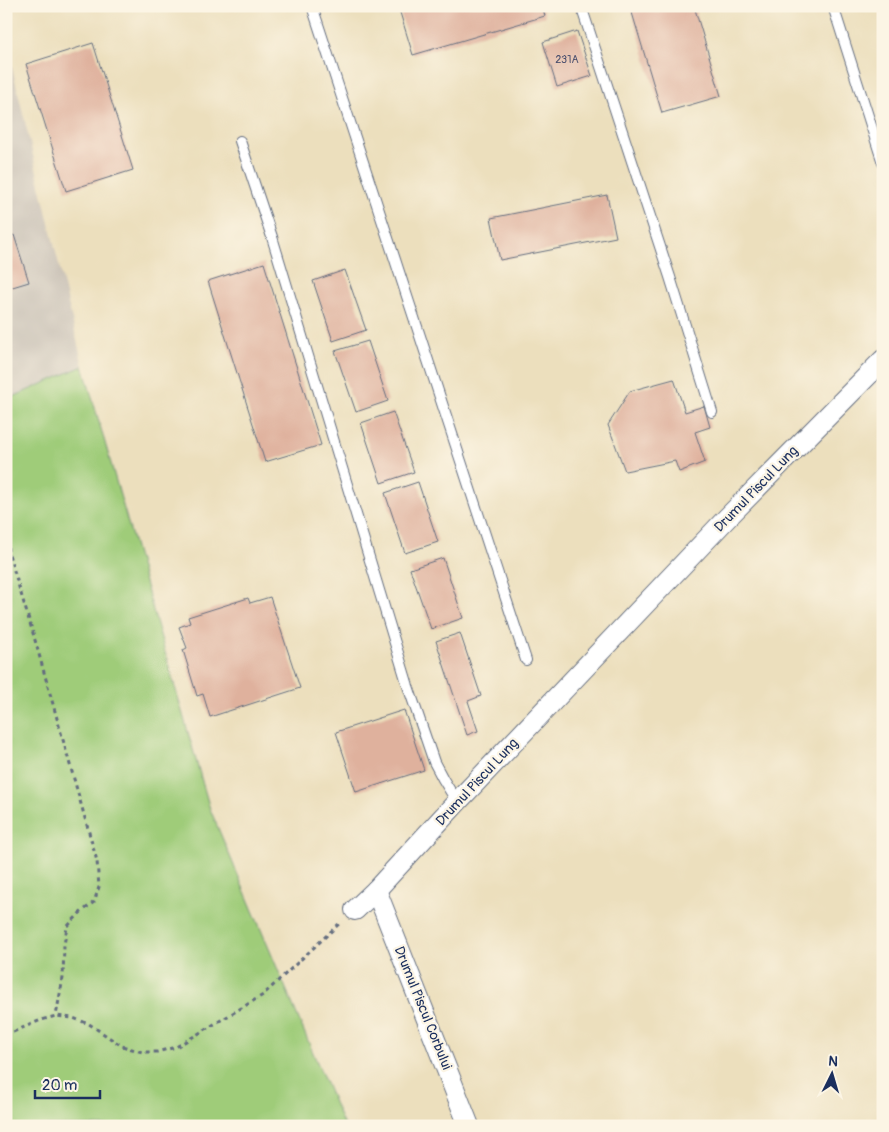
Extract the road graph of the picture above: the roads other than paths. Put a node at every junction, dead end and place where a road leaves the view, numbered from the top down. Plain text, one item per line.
1 (312, 6) edge
2 (581, 6) edge
3 (833, 6) edge
4 (240, 141) dead end
5 (883, 164) edge
6 (883, 360) edge
7 (712, 412) dead end
8 (526, 660) dead end
9 (457, 802) junction
10 (376, 890) junction
11 (355, 910) road end
12 (469, 1126) edge

1 - 8 lane
2 - 7 lane
3 - 5 lane
4 - 9 lane
6 - 9 street, Drumul Piscul Lung
9 - 10 street, Drumul Piscul Lung
10 - 11 street, Drumul Piscul Lung
10 - 12 street, Drumul Piscul Corbului

